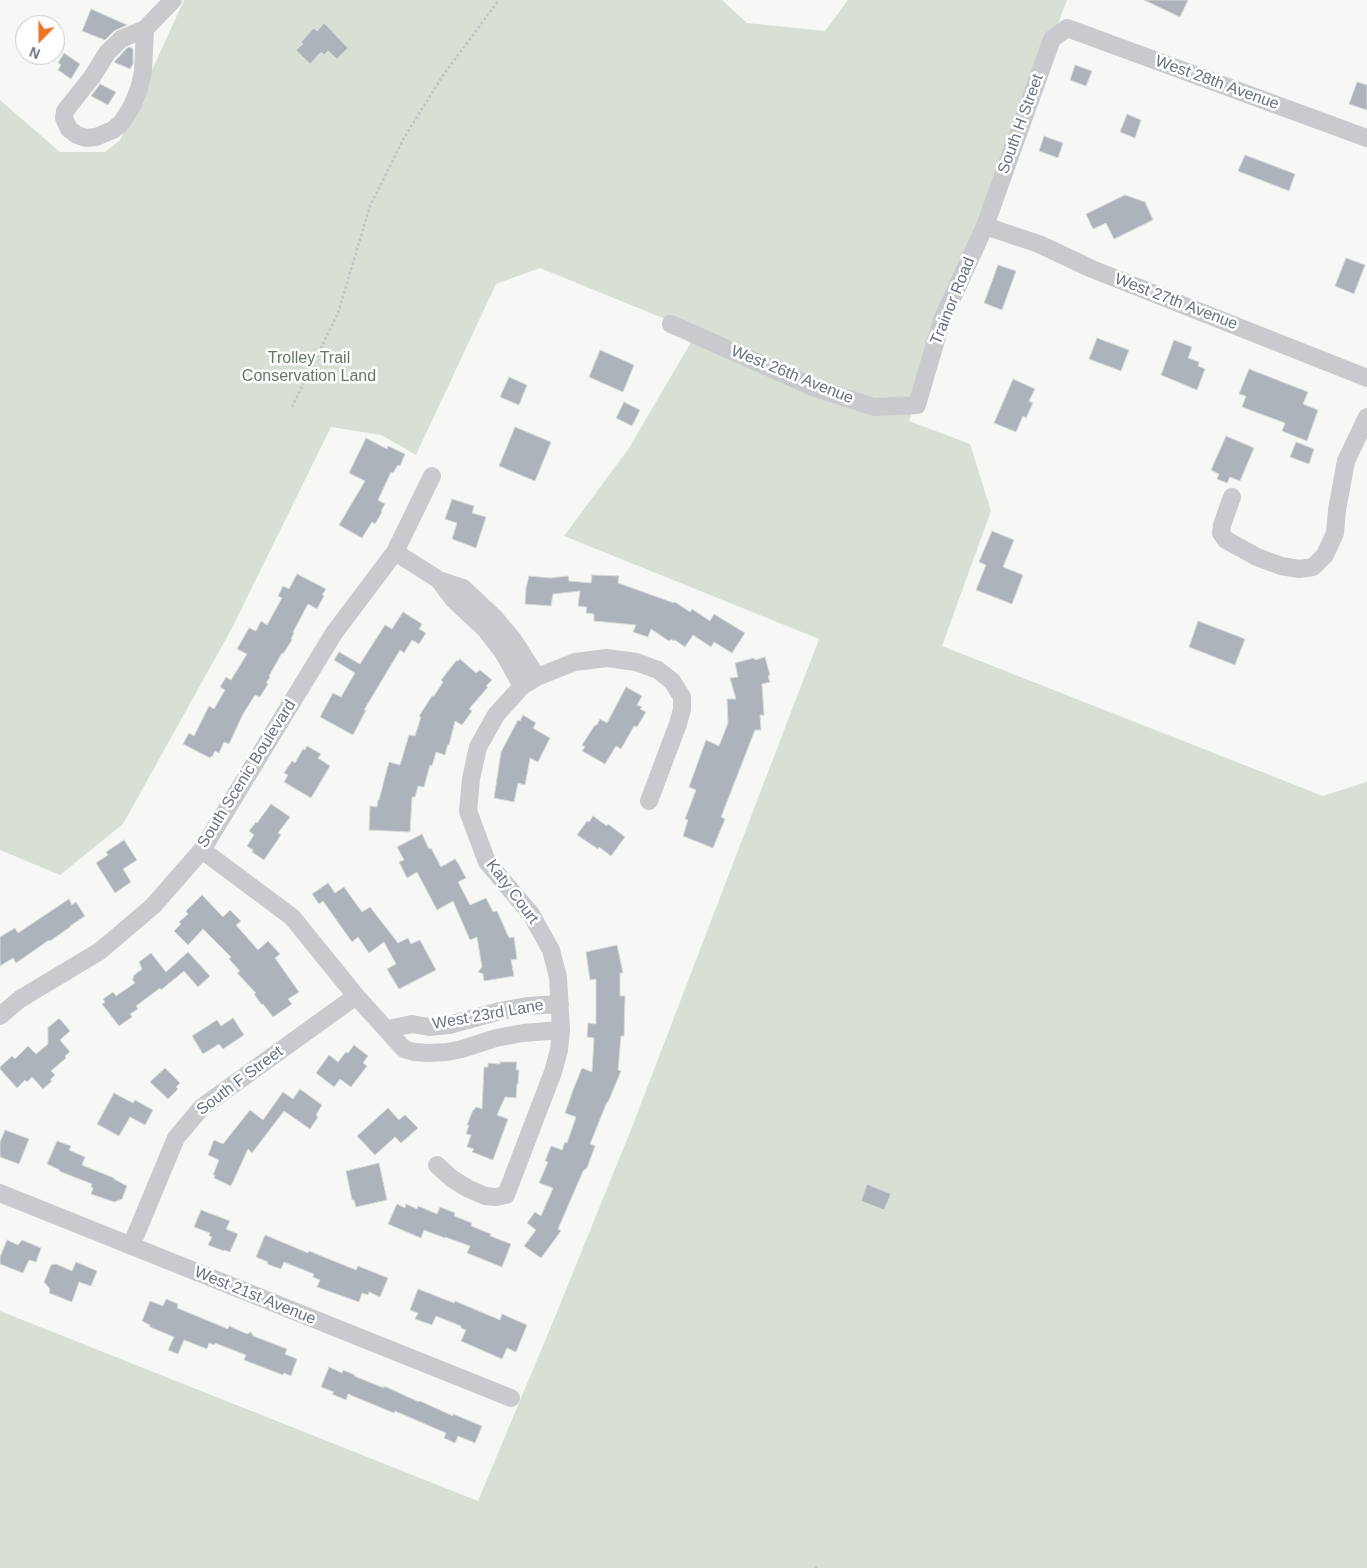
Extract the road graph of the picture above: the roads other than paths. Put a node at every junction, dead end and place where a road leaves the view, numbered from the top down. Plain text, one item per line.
1 (174, 0) edge
2 (1067, 28) joint
3 (145, 29) junction
4 (1367, 138) edge
5 (984, 226) junction
6 (670, 324) dead end
7 (1367, 378) edge
8 (917, 405) joint
9 (1367, 417) edge
10 (432, 476) dead end
11 (1232, 497) dead end
12 (395, 552) junction
13 (530, 681) junction
14 (649, 801) dead end
15 (202, 850) junction
16 (356, 996) junction
17 (560, 1004) junction
18 (0, 1016) edge
19 (388, 1030) junction
20 (561, 1030) junction
21 (437, 1164) dead end
22 (0, 1194) edge
23 (131, 1246) junction
24 (511, 1398) dead end

1 - 3 street
2 - 4 street, West 28th Avenue
2 - 5 street, South H Street
3 - 3 street
5 - 7 street, West 27th Avenue
5 - 8 street, Trainor Road
6 - 8 street, West 26th Avenue
9 - 11 street
10 - 12 street, South Scenic Boulevard
12 - 13 street
12 - 15 street, South Scenic Boulevard
13 - 14 street, Katy Court
13 - 17 street, Katy Court
15 - 16 street, West 23rd Lane
15 - 18 street, South Scenic Boulevard
16 - 19 street, West 23rd Lane
16 - 23 street, South F Street
17 - 19 street, West 23rd Lane
17 - 20 street, Katy Court
19 - 20 street, West 23rd Lane
20 - 21 street, Katy Court
22 - 23 street, West 21st Avenue
23 - 24 street, West 21st Avenue

